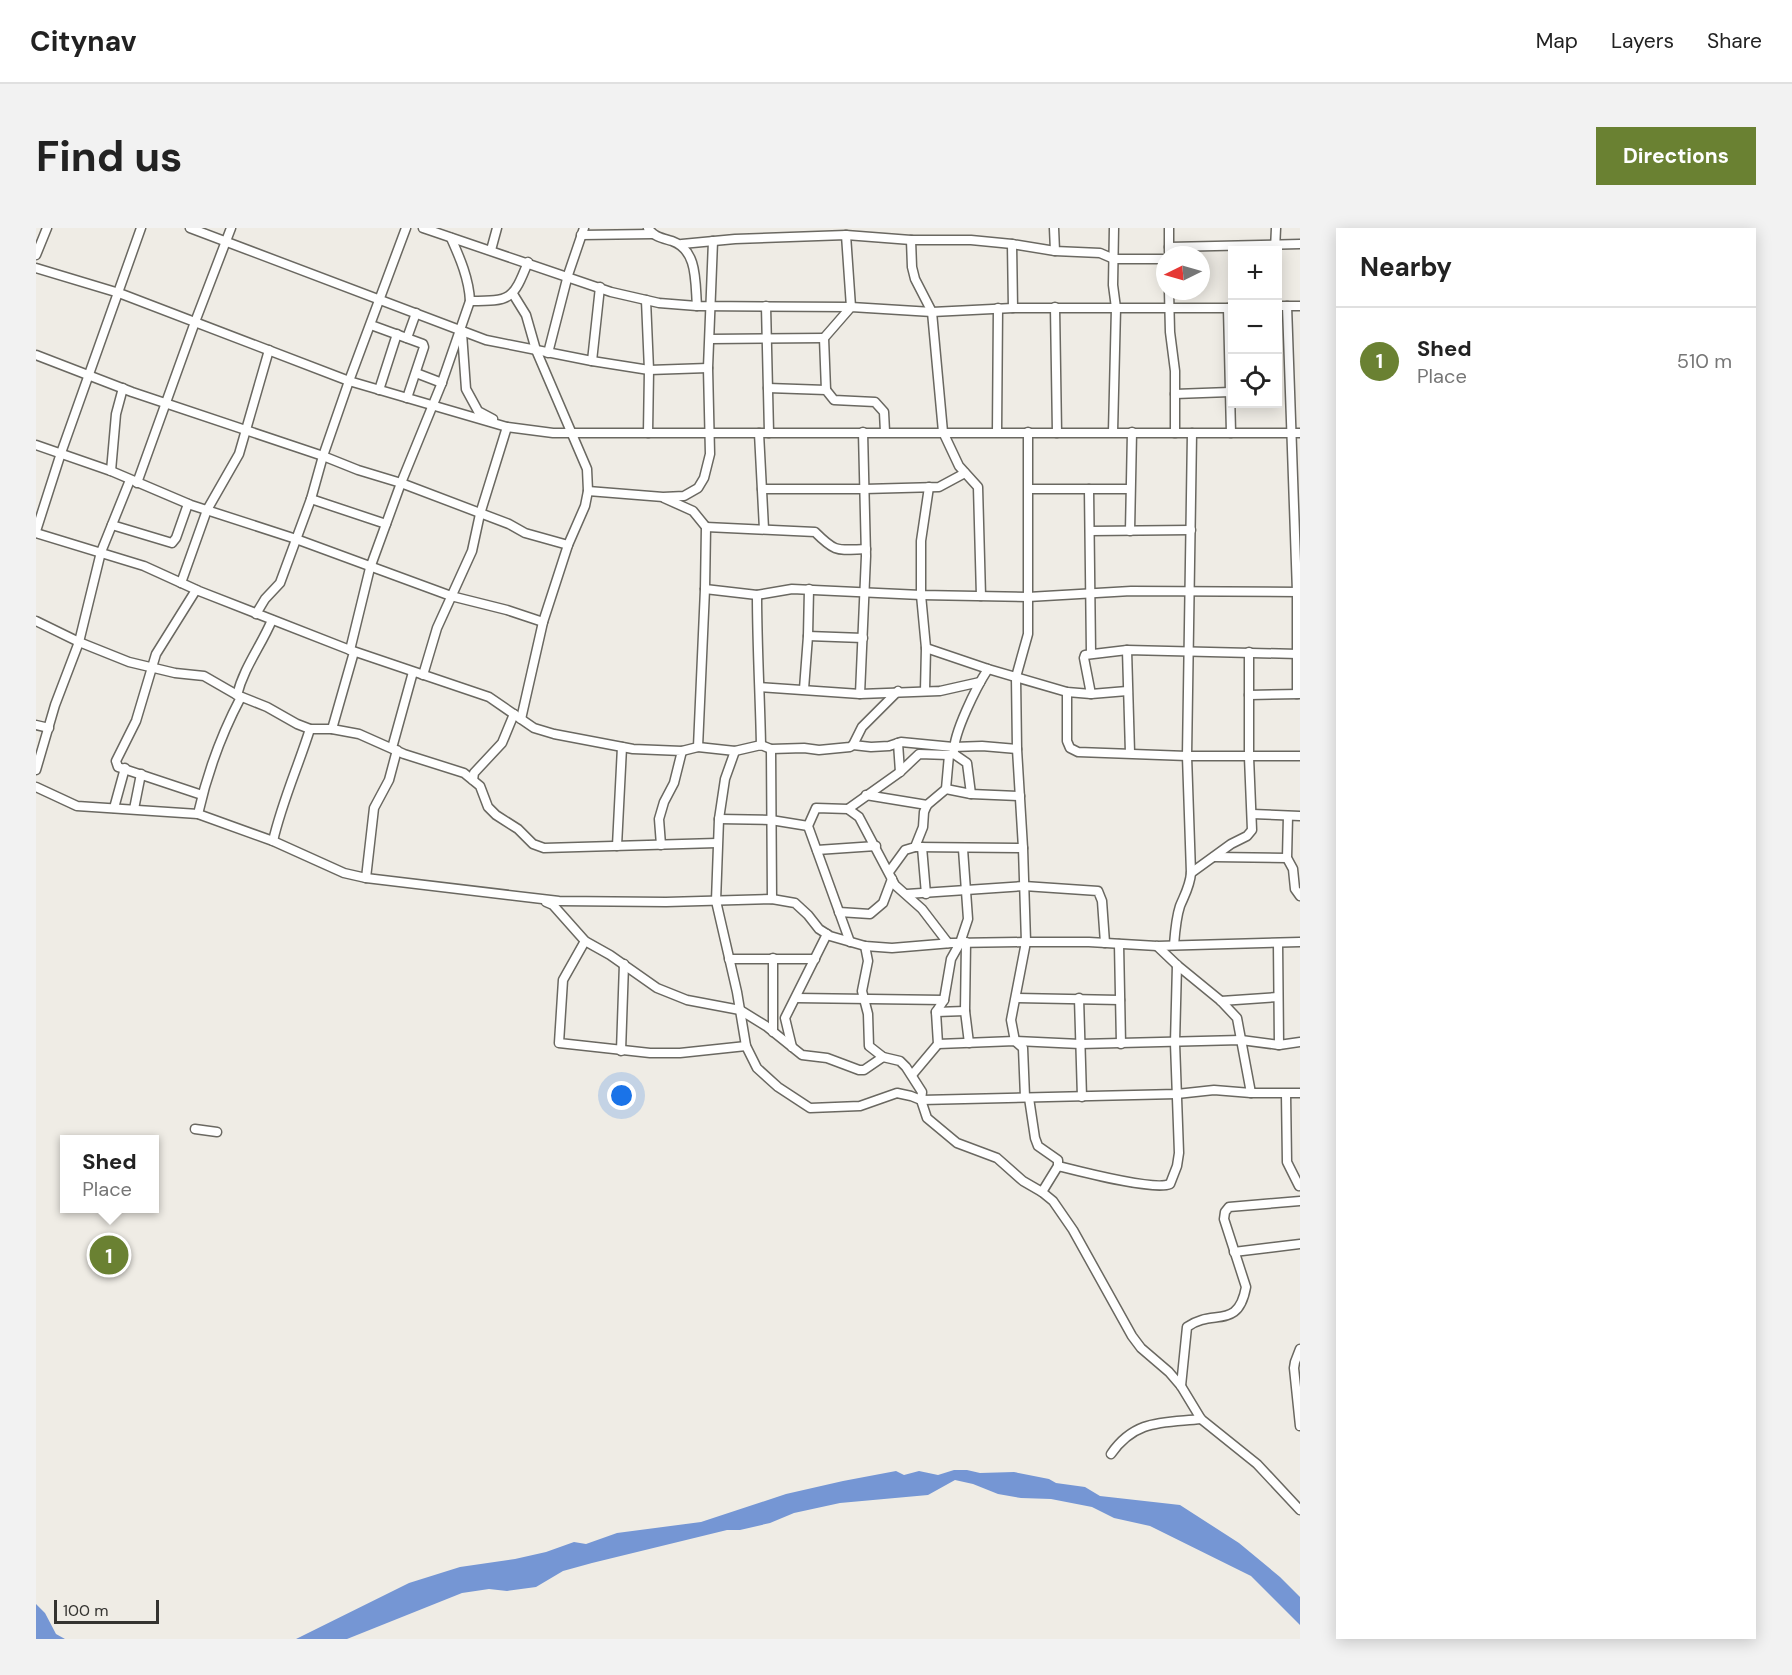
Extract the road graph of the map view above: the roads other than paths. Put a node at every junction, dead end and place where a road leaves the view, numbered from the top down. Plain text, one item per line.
1 (47, 228) edge
2 (141, 228) edge
3 (190, 228) edge
4 (231, 228) edge
5 (406, 228) edge
6 (423, 228) edge
7 (497, 228) edge
8 (1054, 228) edge
9 (1114, 228) edge
10 (1169, 228) edge
11 (1276, 228) edge
12 (650, 231) edge
13 (582, 232) edge
14 (846, 235) junction
15 (451, 238) junction
16 (910, 240) junction
17 (227, 241) junction
18 (712, 241) junction
19 (682, 244) junction
20 (1012, 244) junction
21 (1300, 244) edge
22 (1169, 246) edge
23 (1275, 246) edge
24 (1282, 246) edge
25 (1210, 249) edge
26 (1228, 249) edge
27 (492, 250) junction
28 (1055, 250) junction
29 (36, 255) edge
30 (1114, 259) junction
31 (1156, 259) edge
32 (528, 262) junction
33 (36, 268) edge
34 (568, 275) junction
35 (600, 287) junction
36 (119, 292) junction
37 (513, 294) junction
38 (380, 299) junction
39 (646, 300) junction
40 (1170, 300) edge
41 (470, 301) junction
42 (697, 306) junction
43 (710, 306) junction
44 (766, 306) junction
45 (1282, 306) edge
46 (1287, 306) junction
47 (1300, 306) edge
48 (851, 307) junction
49 (1170, 307) junction
50 (998, 308) junction
51 (1012, 308) junction
52 (1055, 308) junction
53 (1116, 308) junction
54 (1228, 308) edge
55 (932, 312) junction
56 (416, 313) junction
57 (195, 322) junction
58 (371, 325) junction
59 (462, 330) junction
60 (397, 334) junction
61 (407, 338) junction
62 (824, 338) junction
63 (710, 339) junction
64 (765, 339) junction
65 (269, 350) junction
66 (536, 350) junction
67 (548, 353) junction
68 (36, 355) edge
69 (591, 361) junction
70 (708, 368) junction
71 (649, 370) junction
72 (416, 373) junction
73 (88, 375) junction
74 (349, 381) junction
75 (442, 382) junction
76 (123, 388) junction
77 (768, 388) junction
78 (379, 390) junction
79 (826, 390) junction
80 (1228, 392) edge
81 (1175, 394) junction
82 (407, 398) junction
83 (165, 404) junction
84 (433, 406) junction
85 (1230, 408) edge
86 (507, 427) junction
87 (247, 430) junction
88 (863, 432) junction
89 (885, 432) junction
90 (943, 432) junction
91 (997, 432) junction
92 (1028, 432) junction
93 (1057, 432) junction
94 (1113, 432) junction
95 (1132, 432) junction
96 (1175, 432) junction
97 (572, 433) junction
98 (648, 433) junction
99 (710, 433) junction
100 (759, 433) junction
101 (769, 433) junction
102 (1192, 433) junction
103 (1231, 433) junction
104 (1296, 433) edge
105 (36, 445) edge
106 (61, 453) junction
107 (323, 456) junction
108 (111, 471) junction
109 (965, 473) junction
110 (134, 482) junction
111 (401, 483) junction
112 (929, 488) junction
113 (762, 489) junction
114 (864, 489) junction
115 (1029, 489) junction
116 (1089, 489) junction
117 (1130, 489) junction
118 (588, 491) junction
119 (1297, 491) edge
120 (663, 497) junction
121 (311, 499) junction
122 (188, 504) junction
123 (207, 510) junction
124 (480, 514) junction
125 (386, 524) junction
126 (112, 525) junction
127 (706, 527) junction
128 (764, 529) junction
129 (1191, 530) junction
130 (1090, 531) junction
131 (1130, 531) junction
132 (36, 532) edge
133 (296, 539) junction
134 (568, 545) junction
135 (866, 549) junction
136 (101, 552) junction
137 (370, 568) junction
138 (181, 583) junction
139 (809, 589) junction
140 (196, 590) junction
141 (705, 590) junction
142 (1190, 591) junction
143 (1299, 592) edge
144 (865, 593) junction
145 (1092, 593) junction
146 (757, 595) junction
147 (921, 595) junction
148 (451, 596) junction
149 (981, 596) junction
150 (1028, 597) junction
151 (256, 614) junction
152 (272, 620) junction
153 (36, 621) edge
154 (543, 622) junction
155 (808, 636) junction
156 (863, 638) junction
157 (79, 642) junction
158 (926, 648) junction
159 (1126, 650) junction
160 (352, 651) junction
161 (1189, 651) junction
162 (1250, 652) junction
163 (1091, 653) junction
164 (1298, 654) junction
165 (151, 669) junction
166 (988, 669) junction
167 (413, 672) junction
168 (423, 675) junction
169 (1017, 677) junction
170 (980, 682) junction
171 (760, 687) junction
172 (804, 689) junction
173 (925, 691) junction
174 (1127, 691) junction
175 (898, 692) junction
176 (1067, 692) junction
177 (860, 694) junction
178 (1090, 694) junction
179 (1299, 694) edge
180 (1249, 695) junction
181 (239, 696) junction
182 (518, 716) junction
183 (36, 725) edge
184 (49, 728) junction
185 (310, 729) junction
186 (332, 729) junction
187 (898, 743) junction
188 (853, 744) junction
189 (920, 744) junction
190 (761, 745) junction
191 (622, 747) junction
192 (698, 747) junction
193 (394, 749) junction
194 (771, 749) junction
195 (1017, 749) junction
196 (682, 751) junction
197 (735, 751) junction
198 (952, 752) junction
199 (1130, 753) junction
200 (919, 754) junction
201 (1187, 756) junction
202 (1300, 756) edge
203 (1249, 757) junction
204 (125, 768) junction
205 (36, 770) edge
206 (900, 772) junction
207 (141, 774) junction
208 (473, 780) junction
209 (36, 787) edge
210 (946, 789) junction
211 (971, 794) junction
212 (202, 795) junction
213 (866, 795) junction
214 (1020, 796) junction
215 (927, 805) junction
216 (114, 808) junction
217 (134, 808) junction
218 (848, 809) junction
219 (198, 814) junction
220 (1252, 814) junction
221 (1288, 816) junction
222 (1300, 816) edge
223 (719, 819) junction
224 (771, 820) junction
225 (808, 826) junction
226 (273, 842) junction
227 (717, 843) junction
228 (661, 845) junction
229 (617, 846) junction
230 (876, 846) junction
231 (919, 847) junction
232 (1023, 848) junction
233 (963, 849) junction
234 (817, 850) junction
235 (1214, 857) junction
236 (1287, 858) junction
237 (1191, 873) junction
238 (891, 876) junction
239 (366, 878) junction
240 (1024, 886) junction
241 (967, 890) junction
242 (907, 894) junction
243 (926, 894) junction
244 (1300, 896) edge
245 (531, 898) junction
246 (772, 899) junction
247 (716, 902) junction
248 (839, 912) junction
249 (827, 934) junction
250 (585, 941) junction
251 (850, 942) junction
252 (1026, 942) junction
253 (1300, 942) edge
254 (948, 943) junction
255 (963, 943) junction
256 (1105, 943) junction
257 (1278, 943) junction
258 (1119, 944) junction
259 (1174, 945) junction
260 (865, 946) junction
261 (1157, 946) junction
262 (773, 958) junction
263 (729, 959) junction
264 (815, 959) junction
265 (624, 964) junction
266 (1177, 965) junction
267 (1278, 997) junction
268 (796, 998) junction
269 (1017, 998) junction
270 (1079, 998) junction
271 (863, 999) junction
272 (944, 1000) junction
273 (1120, 1000) junction
274 (1221, 1001) junction
275 (740, 1010) junction
276 (965, 1011) junction
277 (936, 1012) junction
278 (773, 1032) junction
279 (1241, 1040) junction
280 (1016, 1041) junction
281 (1300, 1042) edge
282 (969, 1043) junction
283 (1175, 1043) junction
284 (938, 1044) junction
285 (1080, 1044) junction
286 (1121, 1044) junction
287 (1279, 1045) junction
288 (746, 1046) junction
289 (792, 1047) junction
290 (621, 1051) junction
291 (883, 1057) junction
292 (912, 1075) junction
293 (1251, 1093) junction
294 (1300, 1093) edge
295 (1177, 1094) junction
296 (1286, 1094) junction
297 (1082, 1097) junction
298 (1027, 1098) junction
299 (921, 1100) junction
300 (195, 1129) dead end
301 (217, 1132) dead end
302 (1058, 1166) junction
303 (1300, 1185) edge
304 (1042, 1192) junction
305 (1300, 1200) edge
306 (1300, 1244) edge
307 (1234, 1252) junction
308 (1300, 1349) edge
309 (1181, 1386) junction
310 (1201, 1419) junction
311 (1300, 1426) edge
312 (1111, 1454) dead end
313 (1300, 1510) edge

1 - 29 street
2 - 36 street
3 - 17 street
4 - 17 street
5 - 38 street
6 - 15 street
7 - 27 street
8 - 28 street
9 - 30 street
10 - 22 street
11 - 23 street
12 - 13 street
12 - 19 street
13 - 34 street
14 - 16 street
14 - 18 street
14 - 48 street
15 - 27 street
15 - 41 street
16 - 20 street
16 - 55 street
17 - 38 street
17 - 57 street
18 - 19 street
18 - 43 street
19 - 42 street
20 - 28 street
20 - 51 street
21 - 24 street
25 - 26 street
27 - 32 street
28 - 30 street
30 - 31 street
30 - 53 street
32 - 34 street
32 - 37 street
33 - 36 street
34 - 35 street
34 - 67 street
35 - 39 street
35 - 69 street
36 - 57 street
36 - 73 street
37 - 41 street
37 - 66 street
38 - 56 street
38 - 58 street
39 - 42 street
39 - 71 street
40 - 49 street
41 - 59 street
42 - 43 street
43 - 44 street
43 - 63 street
44 - 48 street
44 - 64 street
45 - 46 street
46 - 47 street
46 - 104 street
48 - 55 street
48 - 62 street
49 - 53 street
49 - 54 street
49 - 81 street
50 - 51 street
50 - 55 street
50 - 91 street
51 - 52 street
52 - 53 street
52 - 93 street
53 - 94 street
55 - 90 street
56 - 59 street
56 - 61 street
57 - 65 street
57 - 83 street
58 - 60 street
58 - 74 street
59 - 66 street
59 - 75 street
59 - 86 street
60 - 61 street
60 - 78 street
61 - 72 street
62 - 64 street
62 - 79 street
63 - 64 street
63 - 70 street
64 - 77 street
65 - 74 street
65 - 87 street
66 - 67 street
66 - 97 street
67 - 69 street
68 - 73 street
69 - 71 street
70 - 71 street
70 - 99 street
71 - 98 street
72 - 75 street
72 - 82 street
73 - 76 street
73 - 106 street
74 - 78 street
74 - 107 street
75 - 84 street
76 - 83 street
76 - 108 street
77 - 79 street
77 - 101 street
78 - 82 street
79 - 89 street
80 - 81 street
81 - 96 street
82 - 84 street
83 - 87 street
83 - 110 street
84 - 86 street
84 - 111 street
85 - 103 street
86 - 97 street
86 - 124 street
87 - 107 street
87 - 123 street
88 - 89 street
88 - 101 street
88 - 114 street
89 - 90 street
90 - 91 street
90 - 109 street
91 - 92 street
92 - 93 street
92 - 115 street
93 - 94 street
94 - 95 street
95 - 96 street
95 - 117 street
96 - 102 street
97 - 98 street
97 - 118 street
98 - 99 street
99 - 100 street
99 - 120 street
100 - 101 street
100 - 113 street
102 - 103 street
102 - 129 street
103 - 104 street
104 - 119 street
105 - 106 street
106 - 108 street
106 - 132 street
107 - 111 street
107 - 121 street
108 - 110 street
109 - 112 street
109 - 149 street
110 - 122 street
110 - 126 street
111 - 124 street
111 - 125 street
112 - 114 street
112 - 147 street
113 - 114 street
113 - 128 street
114 - 135 street
115 - 116 street
115 - 150 street
116 - 117 street
116 - 130 street
117 - 131 street
118 - 120 street
118 - 134 street
119 - 143 street
120 - 127 street
121 - 125 street
121 - 133 street
122 - 123 street
122 - 126 street
123 - 133 street
123 - 138 street
124 - 134 street
124 - 148 street
125 - 137 street
126 - 136 street
127 - 128 street
127 - 141 street
128 - 135 street
129 - 131 street
129 - 142 street
130 - 131 street
130 - 145 street
132 - 136 street
133 - 137 street
133 - 151 street
134 - 154 street
135 - 144 street
136 - 138 street
136 - 157 street
137 - 148 street
137 - 160 street
138 - 140 street
139 - 144 street
139 - 146 street
139 - 155 street
140 - 151 street
140 - 165 street
141 - 146 street
141 - 192 street
142 - 143 street
142 - 145 street
142 - 161 street
143 - 164 street
144 - 147 street
144 - 156 street
145 - 150 street
145 - 163 street
146 - 171 street
147 - 149 street
147 - 158 street
148 - 154 street
148 - 168 street
149 - 150 street
150 - 169 street
151 - 152 street
152 - 160 street
152 - 181 street
153 - 157 street
154 - 182 street
155 - 156 street
155 - 172 street
156 - 177 street
157 - 165 street
157 - 184 street
158 - 166 street
158 - 173 street
159 - 161 street
159 - 163 street
159 - 174 street
160 - 167 street
160 - 186 street
161 - 162 street
161 - 201 street
162 - 164 street
162 - 180 street
163 - 178 street
164 - 179 street
165 - 181 street
165 - 204 street
166 - 169 street
166 - 170 street
167 - 168 street
167 - 193 street
168 - 182 street
169 - 176 street
169 - 195 street
170 - 173 street
170 - 198 street
171 - 172 street
171 - 190 street
172 - 177 street
173 - 175 street
174 - 178 street
174 - 199 street
175 - 177 street
175 - 188 street
176 - 178 street
176 - 199 street
179 - 180 street
180 - 203 street
181 - 185 street
181 - 212 street
182 - 191 street
182 - 208 street
183 - 184 street
184 - 205 street
185 - 186 street
185 - 226 street
186 - 193 street
187 - 188 street
187 - 189 street
187 - 206 street
188 - 194 street
189 - 198 street
189 - 200 street
190 - 194 street
190 - 197 street
191 - 196 street
191 - 229 street
192 - 196 street
192 - 197 street
193 - 208 street
193 - 239 street
194 - 224 street
195 - 198 street
195 - 214 street
196 - 228 street
197 - 223 street
198 - 200 street
198 - 210 street
198 - 211 street
199 - 201 street
200 - 206 street
201 - 203 street
201 - 237 street
202 - 203 street
203 - 220 street
204 - 207 street
204 - 216 street
206 - 213 street
207 - 212 street
207 - 217 street
208 - 229 street
209 - 216 street
210 - 211 street
210 - 215 street
211 - 214 street
212 - 219 street
213 - 215 street
213 - 218 street
214 - 232 street
215 - 231 street
216 - 217 street
217 - 219 street
218 - 225 street
218 - 230 street
219 - 226 street
220 - 221 street
220 - 235 street
221 - 222 street
221 - 236 street
223 - 224 street
223 - 227 street
224 - 225 street
224 - 246 street
225 - 234 street
226 - 239 street
227 - 228 street
227 - 247 street
228 - 229 street
230 - 234 street
230 - 238 street
231 - 233 street
231 - 238 street
231 - 243 street
232 - 233 street
232 - 240 street
233 - 241 street
234 - 248 street
235 - 236 street
235 - 237 street
236 - 244 street
237 - 259 street
238 - 242 street
238 - 248 street
239 - 245 street
240 - 241 street
240 - 252 street
240 - 256 street
241 - 243 street
241 - 255 street
242 - 243 street
242 - 254 street
245 - 247 street
245 - 250 street
246 - 247 street
246 - 249 street
247 - 263 street
248 - 251 street
249 - 251 street
249 - 264 street
250 - 265 street
250 - 290 street
251 - 260 street
252 - 255 street
252 - 256 street
252 - 269 street
253 - 257 street
254 - 255 street
254 - 260 street
255 - 272 street
255 - 276 street
256 - 258 street
257 - 259 street
257 - 267 street
258 - 261 street
258 - 273 street
259 - 261 street
260 - 271 street
261 - 266 street
262 - 263 street
262 - 264 street
262 - 278 street
263 - 275 street
264 - 268 street
265 - 275 street
265 - 290 street
266 - 274 street
266 - 283 street
267 - 274 street
267 - 287 street
268 - 271 street
268 - 289 street
269 - 270 street
269 - 280 street
270 - 273 street
270 - 285 street
271 - 272 street
271 - 291 street
272 - 277 street
273 - 286 street
274 - 279 street
275 - 278 street
275 - 288 street
276 - 277 street
276 - 282 street
277 - 284 street
278 - 289 street
279 - 283 street
279 - 287 street
279 - 293 street
280 - 282 street
280 - 285 street
280 - 298 street
281 - 287 street
282 - 284 street
283 - 286 street
283 - 295 street
284 - 292 street
285 - 286 street
285 - 297 street
288 - 290 street
288 - 299 street
289 - 291 street
291 - 292 street
292 - 299 street
293 - 295 street
293 - 296 street
294 - 296 street
295 - 297 street
295 - 302 street
296 - 303 street
297 - 298 street
298 - 299 street
298 - 302 street
299 - 304 street
300 - 301 street
302 - 304 street
303 - 305 street
304 - 309 street
305 - 307 street
306 - 307 street
307 - 309 street
308 - 311 street
309 - 310 street
310 - 312 street
310 - 313 street

